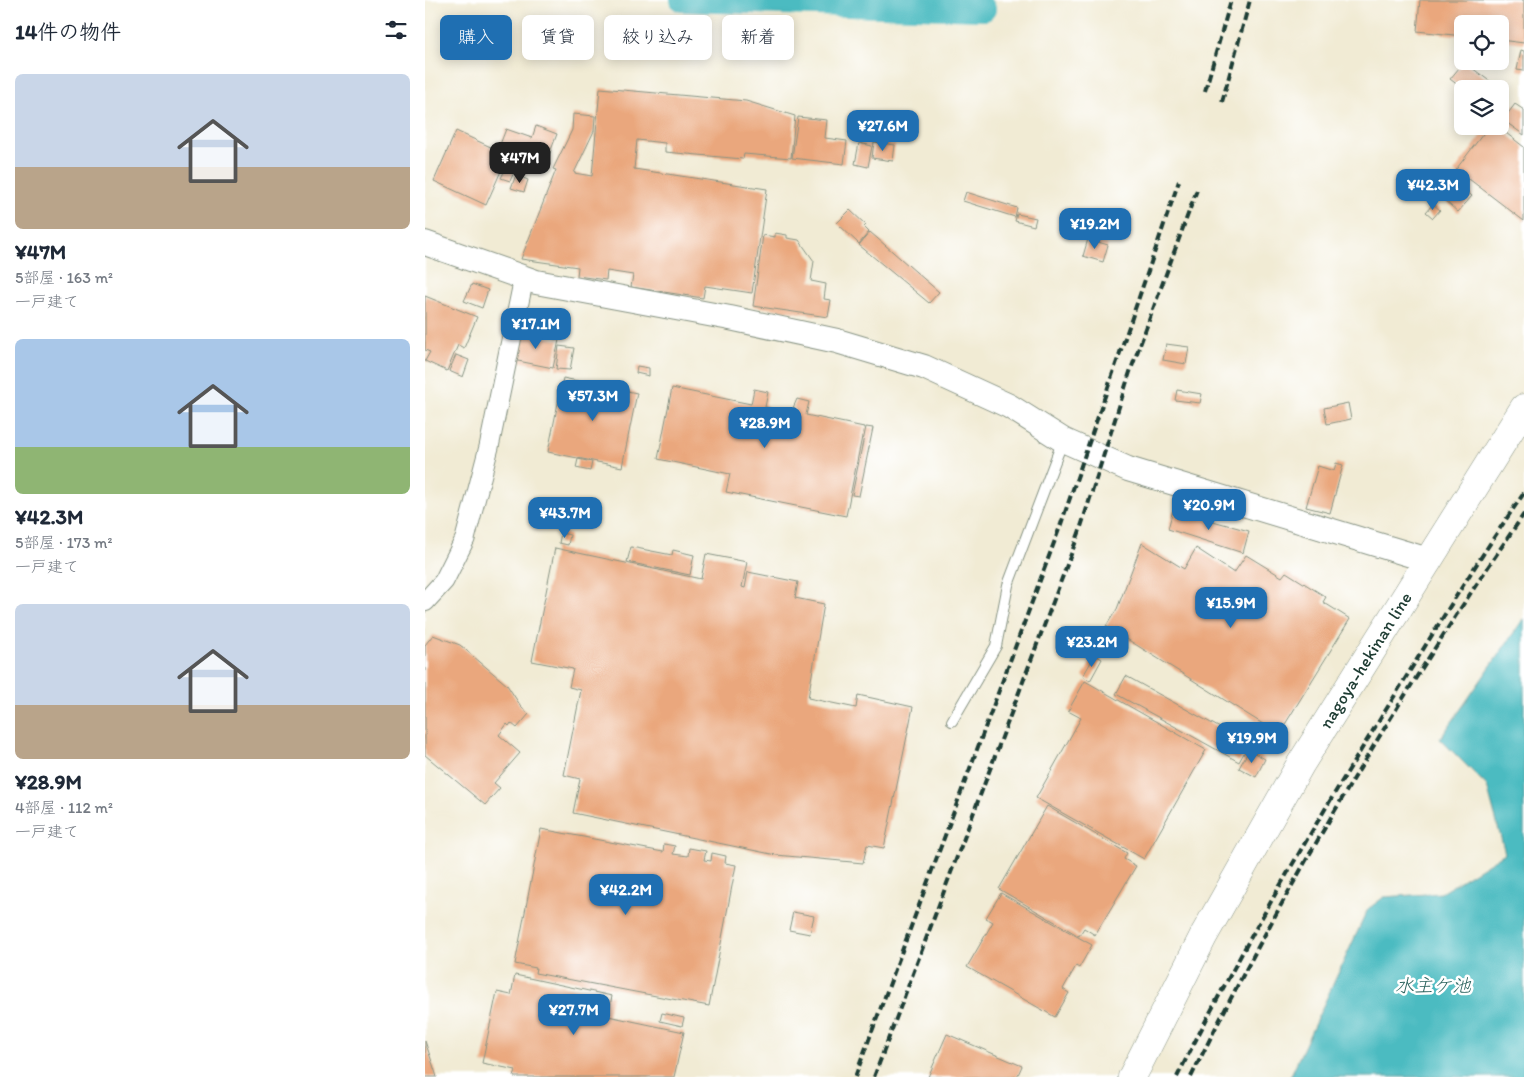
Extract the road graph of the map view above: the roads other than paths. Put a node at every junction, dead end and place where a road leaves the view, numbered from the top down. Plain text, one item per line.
1 (425, 243) edge
2 (524, 278) junction
3 (1524, 408) edge
4 (1063, 440) junction
5 (1428, 560) junction
6 (425, 602) edge
7 (952, 721) dead end
8 (1132, 1077) edge

1 - 2 street
2 - 4 street
2 - 6 street
3 - 5 main road, nagoya-hekinan line
4 - 5 street
4 - 7 lane
5 - 8 main road, nagoya-hekinan line

